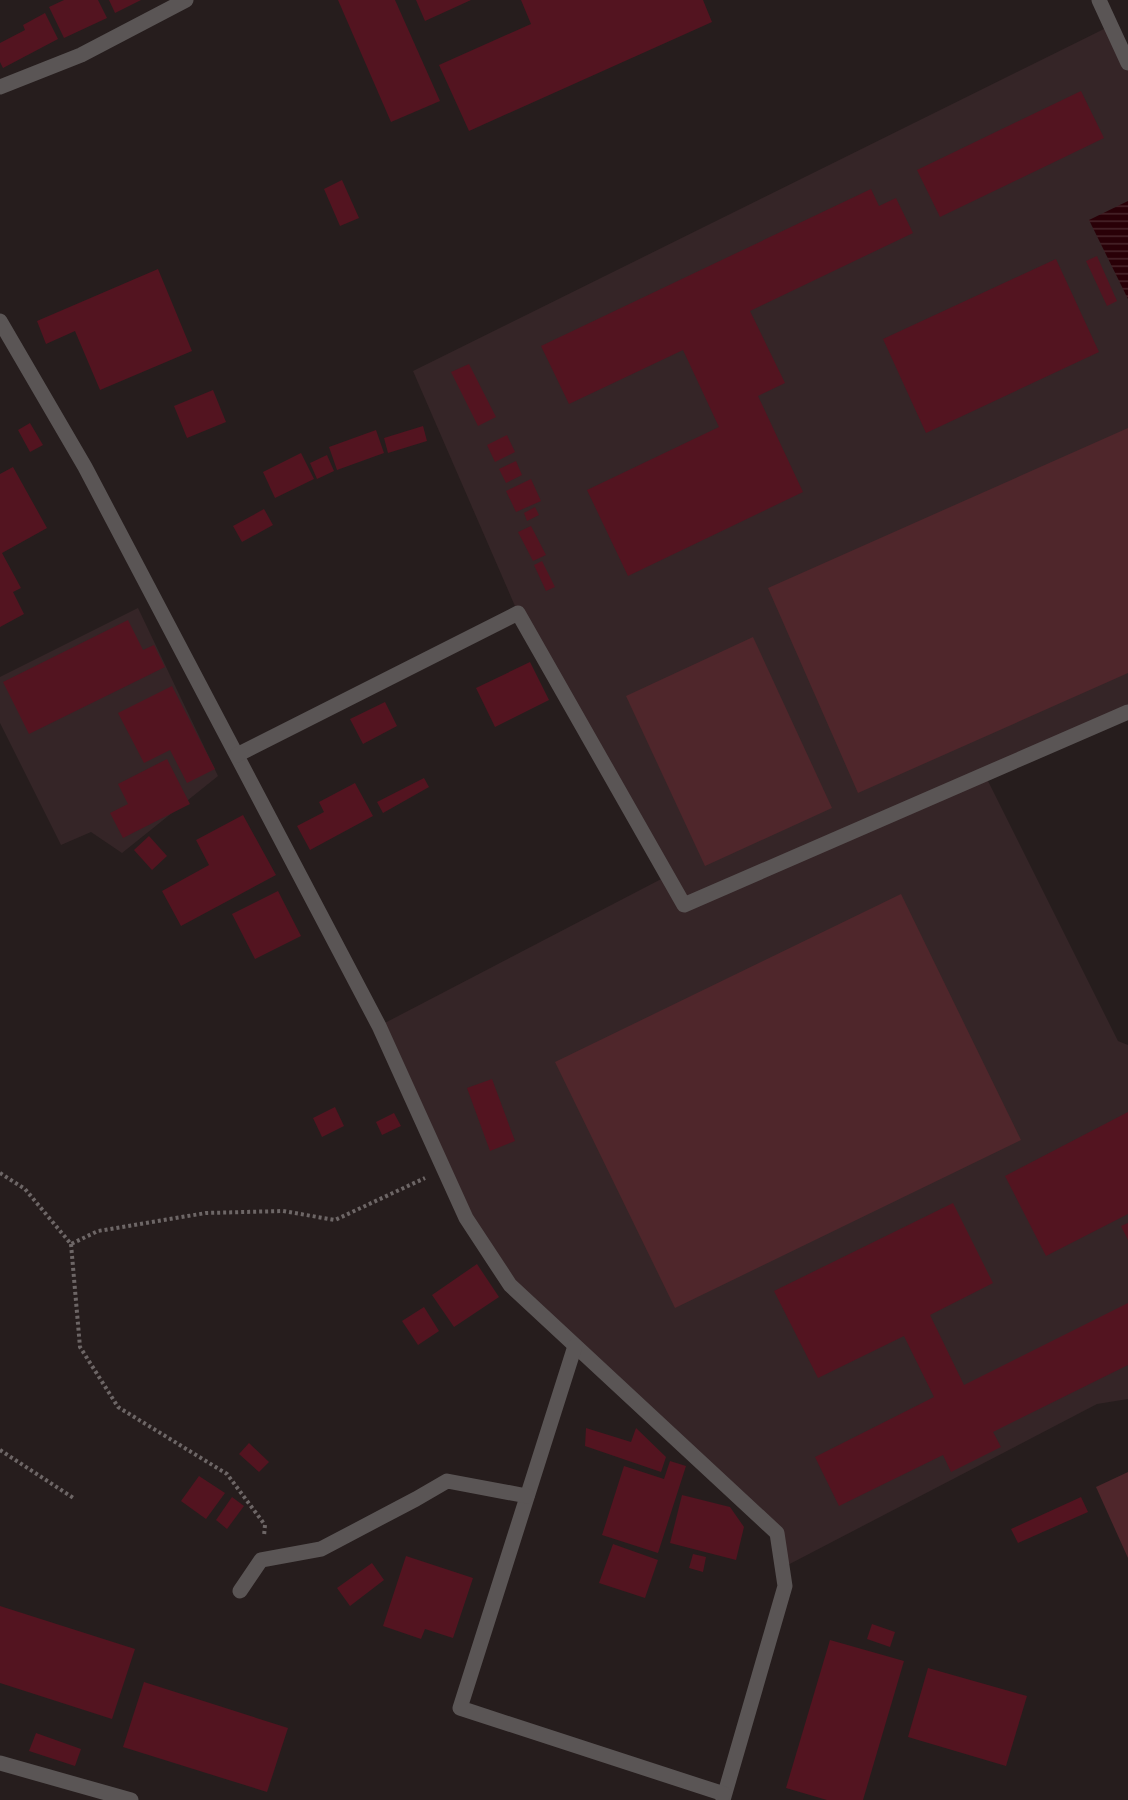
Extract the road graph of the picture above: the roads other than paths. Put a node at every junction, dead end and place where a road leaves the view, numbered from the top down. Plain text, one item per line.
1 (186, 0) edge
2 (1098, 0) edge
3 (1128, 63) edge
4 (0, 87) edge
5 (0, 321) edge
6 (1128, 712) edge
7 (237, 755) junction
8 (575, 1346) junction
9 (527, 1496) junction
10 (240, 1591) dead end
11 (0, 1763) edge
12 (724, 1797) edge
13 (131, 1800) edge

1 - 4 street
2 - 3 street
5 - 7 street
6 - 7 street
7 - 8 street
8 - 9 street
8 - 12 street
9 - 10 street
9 - 12 street
11 - 13 street

